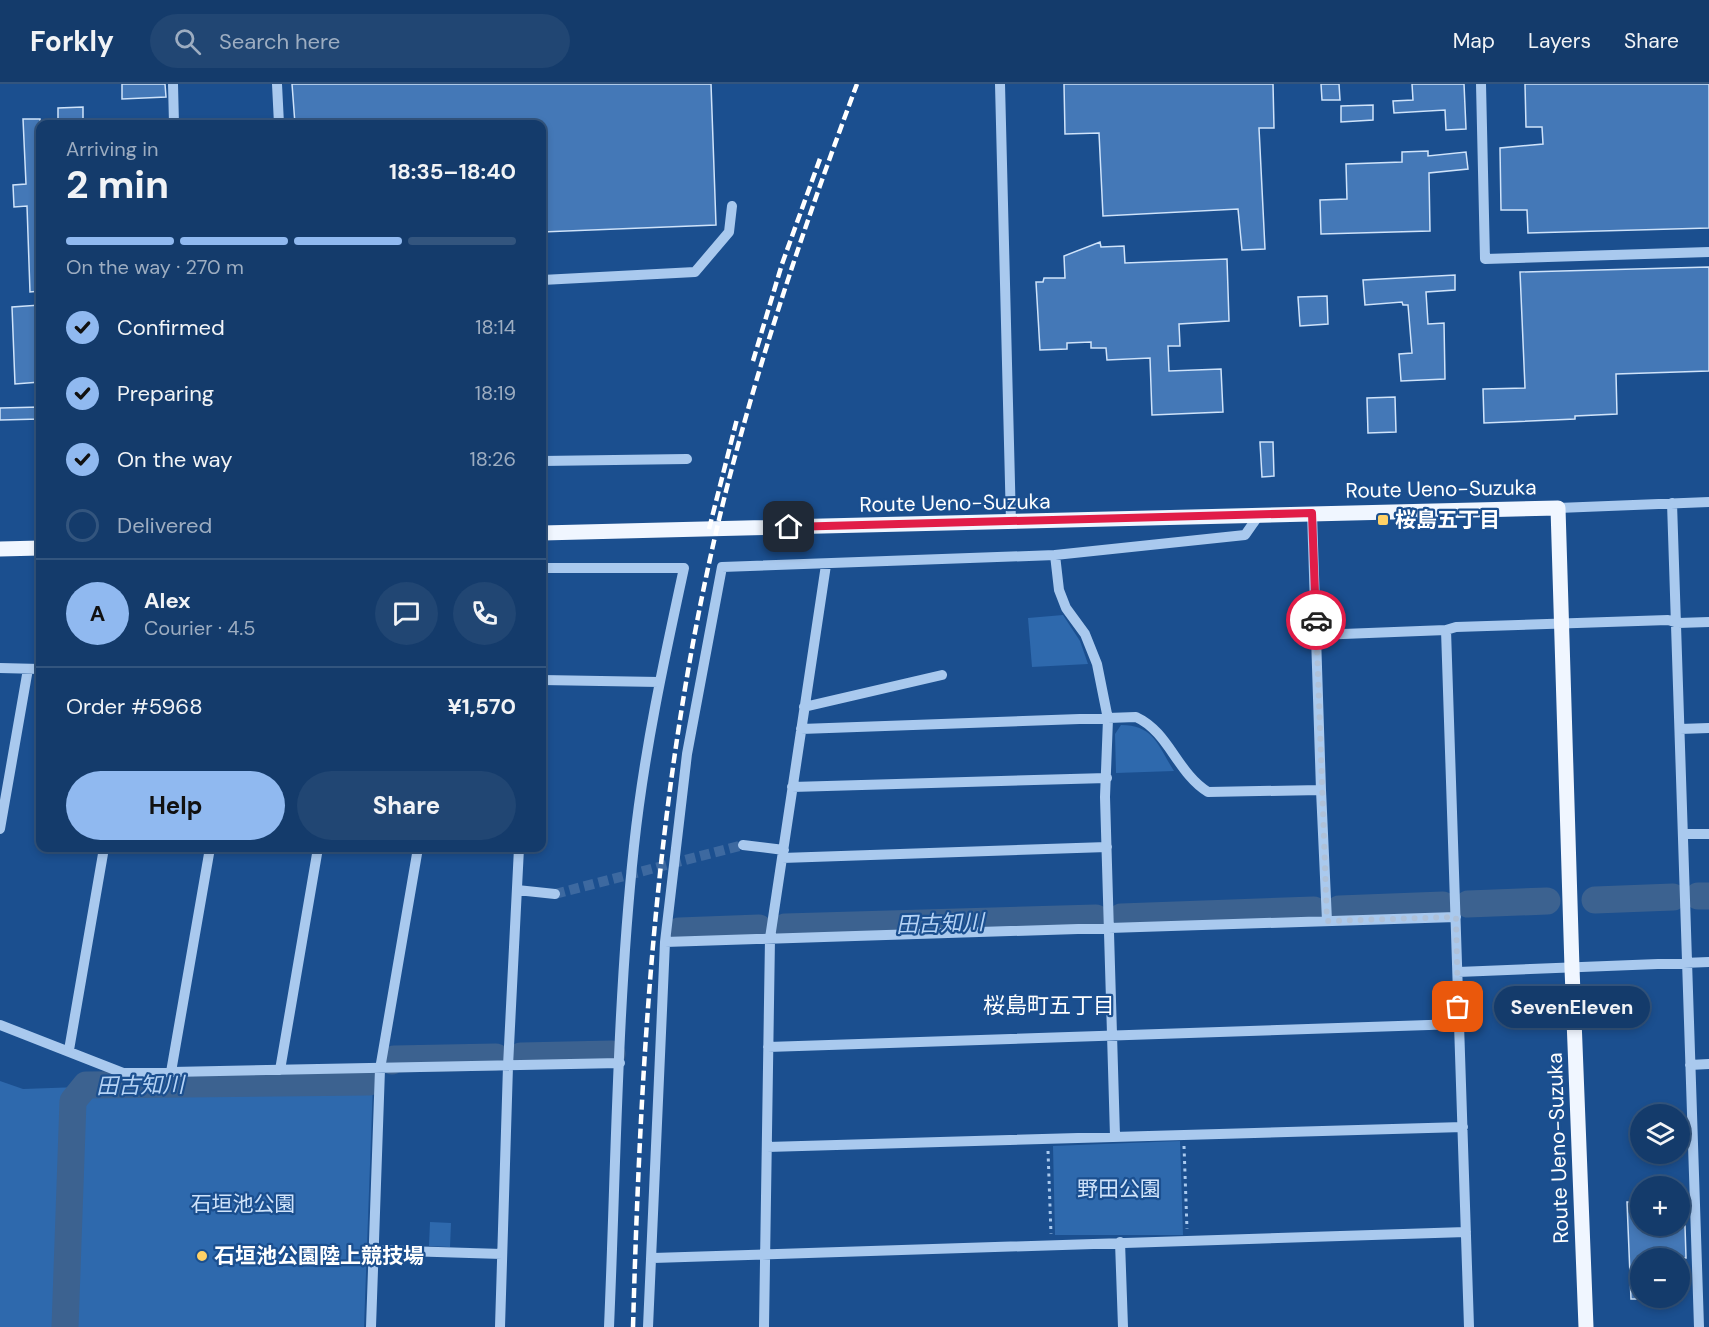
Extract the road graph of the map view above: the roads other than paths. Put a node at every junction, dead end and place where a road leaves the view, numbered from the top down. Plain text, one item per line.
1 (173, 84) edge
2 (278, 84) edge
3 (1000, 84) edge
4 (1481, 84) edge
5 (174, 120) edge
6 (279, 120) edge
7 (732, 206) dead end
8 (1709, 252) edge
9 (546, 279) edge
10 (687, 459) dead end
11 (546, 461) edge
12 (1709, 502) edge
13 (1672, 503) junction
14 (1558, 508) junction
15 (1312, 513) junction
16 (1259, 515) junction
17 (1011, 523) junction
18 (546, 533) edge
19 (36, 548) edge
20 (0, 549) edge
21 (1055, 555) junction
22 (826, 565) junction
23 (546, 568) edge
24 (1709, 622) edge
25 (1563, 623) junction
26 (1678, 623) junction
27 (1446, 630) junction
28 (1317, 635) junction
29 (0, 668) edge
30 (28, 669) junction
31 (36, 669) edge
32 (942, 675) dead end
33 (546, 680) edge
34 (659, 682) junction
35 (804, 707) junction
36 (1108, 719) junction
37 (1709, 728) edge
38 (801, 729) junction
39 (1680, 729) junction
40 (1107, 778) junction
41 (792, 787) junction
42 (1322, 790) junction
43 (0, 829) edge
44 (1684, 834) junction
45 (1709, 834) edge
46 (743, 845) tunnel mouth
47 (1107, 847) junction
48 (103, 852) edge
49 (209, 852) edge
50 (317, 852) edge
51 (417, 852) edge
52 (519, 852) edge
53 (783, 854) junction
54 (517, 890) junction
55 (555, 894) tunnel mouth
56 (1456, 917) junction
57 (1327, 921) junction
58 (1109, 928) junction
59 (771, 938) junction
60 (664, 942) junction
61 (1688, 962) junction
62 (1709, 962) edge
63 (1572, 968) junction
64 (1458, 972) junction
65 (1459, 1024) junction
66 (0, 1025) edge
67 (1114, 1037) junction
68 (768, 1047) junction
69 (69, 1050) junction
70 (620, 1063) junction
71 (1709, 1064) edge
72 (1690, 1065) junction
73 (508, 1066) junction
74 (380, 1069) junction
75 (280, 1070) junction
76 (171, 1072) junction
77 (1463, 1127) junction
78 (1115, 1136) junction
79 (767, 1148) junction
80 (1466, 1233) junction
81 (1120, 1242) junction
82 (373, 1250) junction
83 (765, 1253) junction
84 (502, 1254) junction
85 (653, 1258) junction
86 (371, 1327) edge
87 (500, 1327) edge
88 (609, 1327) edge
89 (648, 1327) edge
90 (764, 1327) edge
91 (1123, 1327) edge
92 (1469, 1327) edge
93 (1586, 1327) edge
94 (1699, 1327) edge

1 - 5 street
2 - 6 street
3 - 17 street
4 - 8 street
7 - 9 street
10 - 11 street
12 - 13 street
13 - 14 street
13 - 26 street
14 - 15 main road, Route Ueno-Suzuka
14 - 25 main road, Route Ueno-Suzuka
15 - 16 main road, Route Ueno-Suzuka
15 - 28 street
16 - 17 main road, Route Ueno-Suzuka
16 - 21 street
17 - 18 main road, Route Ueno-Suzuka
19 - 20 main road
21 - 22 street
21 - 36 street
22 - 35 street
22 - 60 street
23 - 34 street
24 - 26 street
25 - 26 street
25 - 27 street
25 - 63 main road, Route Ueno-Suzuka
26 - 39 street
27 - 28 street
27 - 56 street
28 - 42 street
29 - 30 street
30 - 31 street
30 - 43 street
32 - 35 street
33 - 34 street
34 - 70 street
35 - 38 street
36 - 38 street
36 - 40 street
36 - 42 street
37 - 39 street
38 - 41 street
39 - 44 street
40 - 41 street
40 - 47 street
41 - 53 street
42 - 57 street
44 - 45 street
44 - 61 street
46 - 53 street
47 - 53 street
47 - 58 street
48 - 69 street
49 - 76 street
50 - 75 street
51 - 74 street
52 - 54 street
53 - 59 street
54 - 55 street
54 - 73 street
56 - 57 street
56 - 64 street
57 - 58 street
58 - 59 street
58 - 67 street
59 - 60 street
59 - 68 street
60 - 85 street
61 - 62 street
61 - 63 street
61 - 72 street
63 - 64 street
63 - 93 main road, Route Ueno-Suzuka
64 - 65 street
65 - 67 street
65 - 77 street
66 - 69 street
67 - 68 street
67 - 78 street
68 - 79 street
69 - 76 street
70 - 73 street
70 - 88 street
71 - 72 street
72 - 94 street
73 - 74 street
73 - 84 street
74 - 75 street
74 - 82 street
75 - 76 street
77 - 78 street
77 - 80 street
78 - 79 street
79 - 83 street
80 - 81 street
80 - 92 street
81 - 83 street
81 - 91 street
82 - 84 street
82 - 86 street
83 - 85 street
83 - 90 street
84 - 87 street
85 - 89 street

